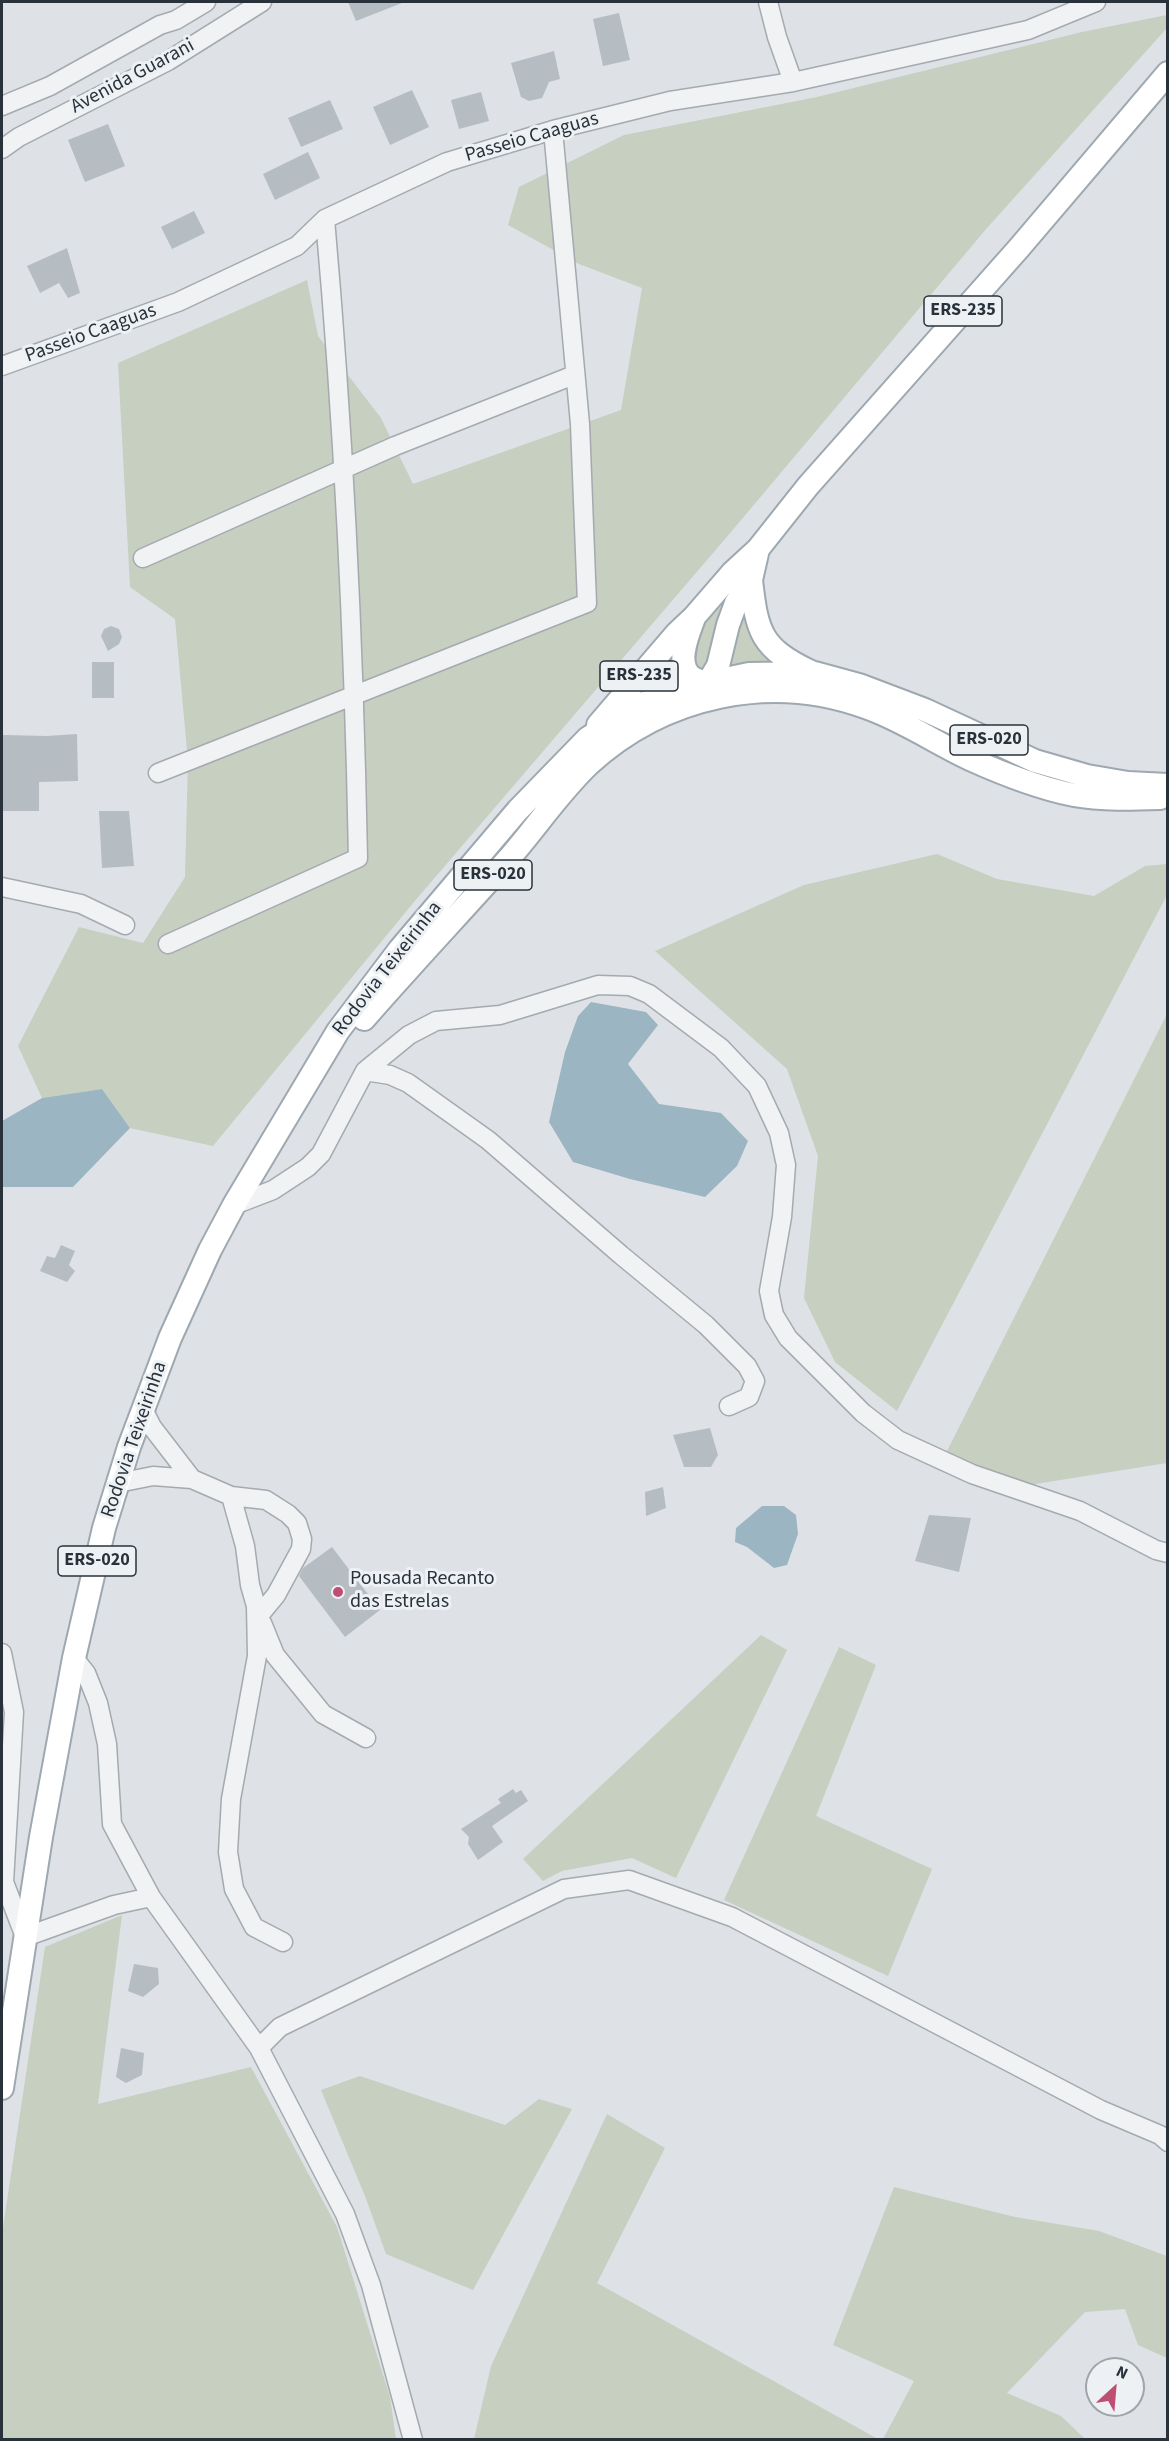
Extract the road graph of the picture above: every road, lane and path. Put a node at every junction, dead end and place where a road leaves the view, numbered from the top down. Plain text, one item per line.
1 (206, 2) edge
2 (262, 2) edge
3 (768, 2) edge
4 (1096, 2) edge
5 (1167, 73) edge
6 (793, 82) junction
7 (2, 106) edge
8 (553, 130) junction
9 (2, 149) edge
10 (325, 219) junction
11 (2, 366) edge
12 (574, 375) junction
13 (343, 469) junction
14 (758, 549) junction
15 (143, 558) dead end
16 (751, 580) junction
17 (694, 617) junction
18 (815, 674) junction
19 (708, 683) junction
20 (744, 693) junction
21 (355, 696) junction
22 (693, 703) junction
23 (588, 738) junction
24 (158, 773) dead end
25 (1167, 785) edge
26 (1167, 798) edge
27 (2, 887) edge
28 (125, 925) dead end
29 (168, 944) dead end
30 (365, 1071) junction
31 (314, 1073) junction
32 (234, 1204) junction
33 (729, 1406) dead end
34 (144, 1409) junction
35 (192, 1479) junction
36 (118, 1483) junction
37 (231, 1496) junction
38 (1167, 1553) edge
39 (257, 1618) junction
40 (2, 1653) edge
41 (74, 1658) junction
42 (366, 1738) dead end
43 (3, 1883) edge
44 (151, 1897) junction
45 (25, 1937) junction
46 (283, 1942) dead end
47 (259, 2048) junction
48 (2, 2088) edge
49 (1167, 2142) edge
50 (412, 2439) edge

1 - 7 street, Avenida Guarani
2 - 9 street, Avenida Guarani
3 - 6 street
4 - 6 street, Passeio Caaguas
5 - 14 main road, ERS-235
6 - 8 street, Passeio Caaguas
8 - 10 street, Passeio Caaguas
8 - 12 street
10 - 11 street, Passeio Caaguas
10 - 13 street
12 - 13 street
12 - 21 street
13 - 15 street
13 - 21 street
14 - 16 main road, ERS-235
14 - 17 main road, ERS-235
16 - 18 main road
16 - 19 main road, ERS-235
17 - 19 main road
17 - 23 main road, ERS-235
18 - 19 main road, Rodovia Teixeirinha / ERS-020
18 - 25 main road, Rodovia Teixeirinha / ERS-020
19 - 20 main road
19 - 22 main road
19 - 23 main road, Rodovia Teixeirinha / ERS-020
20 - 22 main road, Rodovia Teixeirinha / ERS-020
20 - 26 main road, Rodovia Teixeirinha / ERS-020
21 - 24 street
21 - 29 street
22 - 31 main road, Rodovia Teixeirinha / ERS-020
23 - 31 main road, Rodovia Teixeirinha / ERS-020
27 - 28 street
30 - 32 street
30 - 33 street
30 - 38 street
31 - 32 main road, Rodovia Teixeirinha / ERS-020
32 - 34 main road, Rodovia Teixeirinha / ERS-020
34 - 35 street
34 - 36 main road, Rodovia Teixeirinha / ERS-020
35 - 36 street
35 - 37 street
36 - 41 main road, Rodovia Teixeirinha / ERS-020
37 - 39 street
37 - 39 street
39 - 42 street
39 - 46 street
40 - 43 street
41 - 44 street
41 - 45 main road, Rodovia Teixeirinha / ERS-020
43 - 45 street
44 - 45 street
44 - 47 street
45 - 48 main road, Rodovia Teixeirinha / ERS-020
47 - 49 street
47 - 50 street

